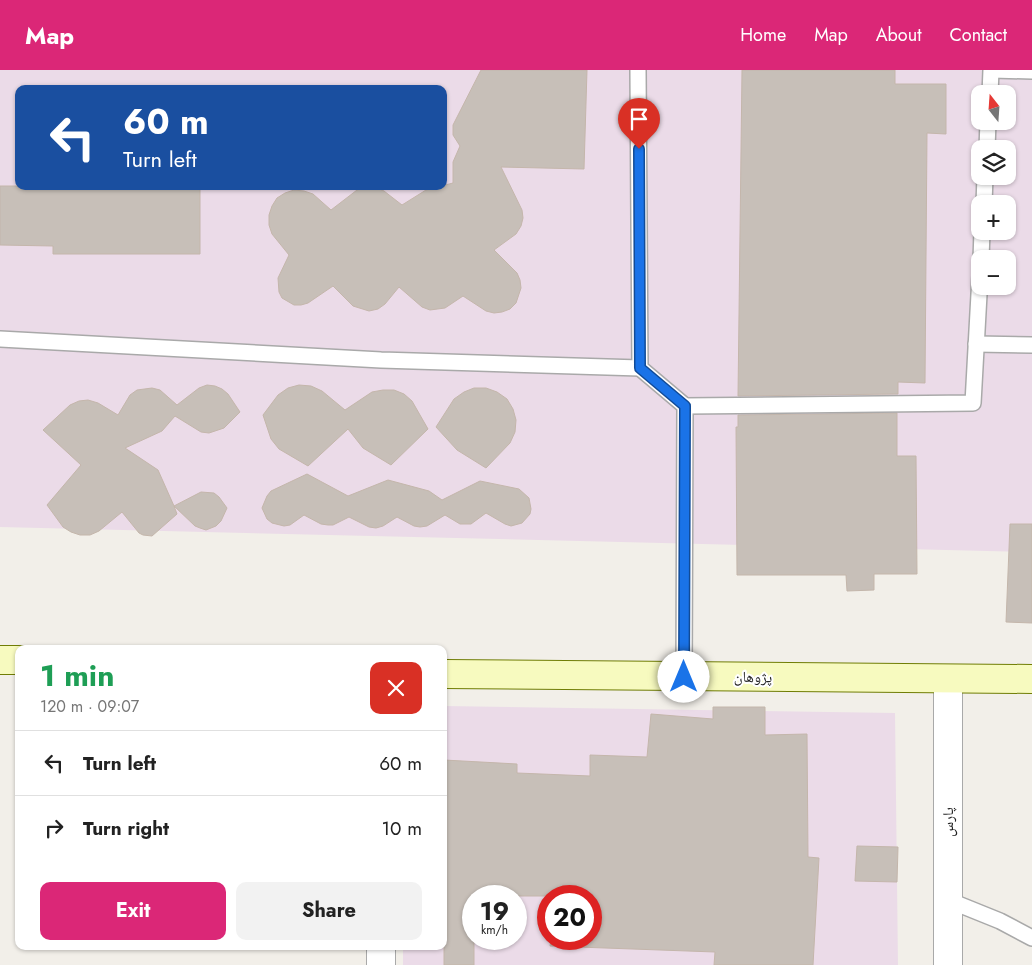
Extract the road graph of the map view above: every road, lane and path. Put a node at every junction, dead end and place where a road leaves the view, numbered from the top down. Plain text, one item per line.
1 (638, 70) edge
2 (992, 70) edge
3 (1032, 71) edge
4 (991, 85) edge
5 (979, 295) edge
6 (0, 339) edge
7 (976, 344) junction
8 (1032, 345) edge
9 (640, 368) junction
10 (685, 406) junction
11 (0, 660) edge
12 (15, 660) edge
13 (447, 674) edge
14 (684, 677) junction
15 (1032, 679) edge
16 (948, 680) junction
17 (948, 900) junction
18 (1032, 938) edge
19 (381, 950) edge
20 (381, 965) edge
21 (948, 965) edge

1 - 9 lane
2 - 3 lane
2 - 4 lane
5 - 7 lane
6 - 9 lane
7 - 8 lane
7 - 10 lane
9 - 10 lane
10 - 14 lane
11 - 12 main road
13 - 14 main road, پژوهان
14 - 16 main road, پژوهان
15 - 16 main road, پژوهان
16 - 17 street, پارس
17 - 18 lane
17 - 21 street, پارس
19 - 20 street

